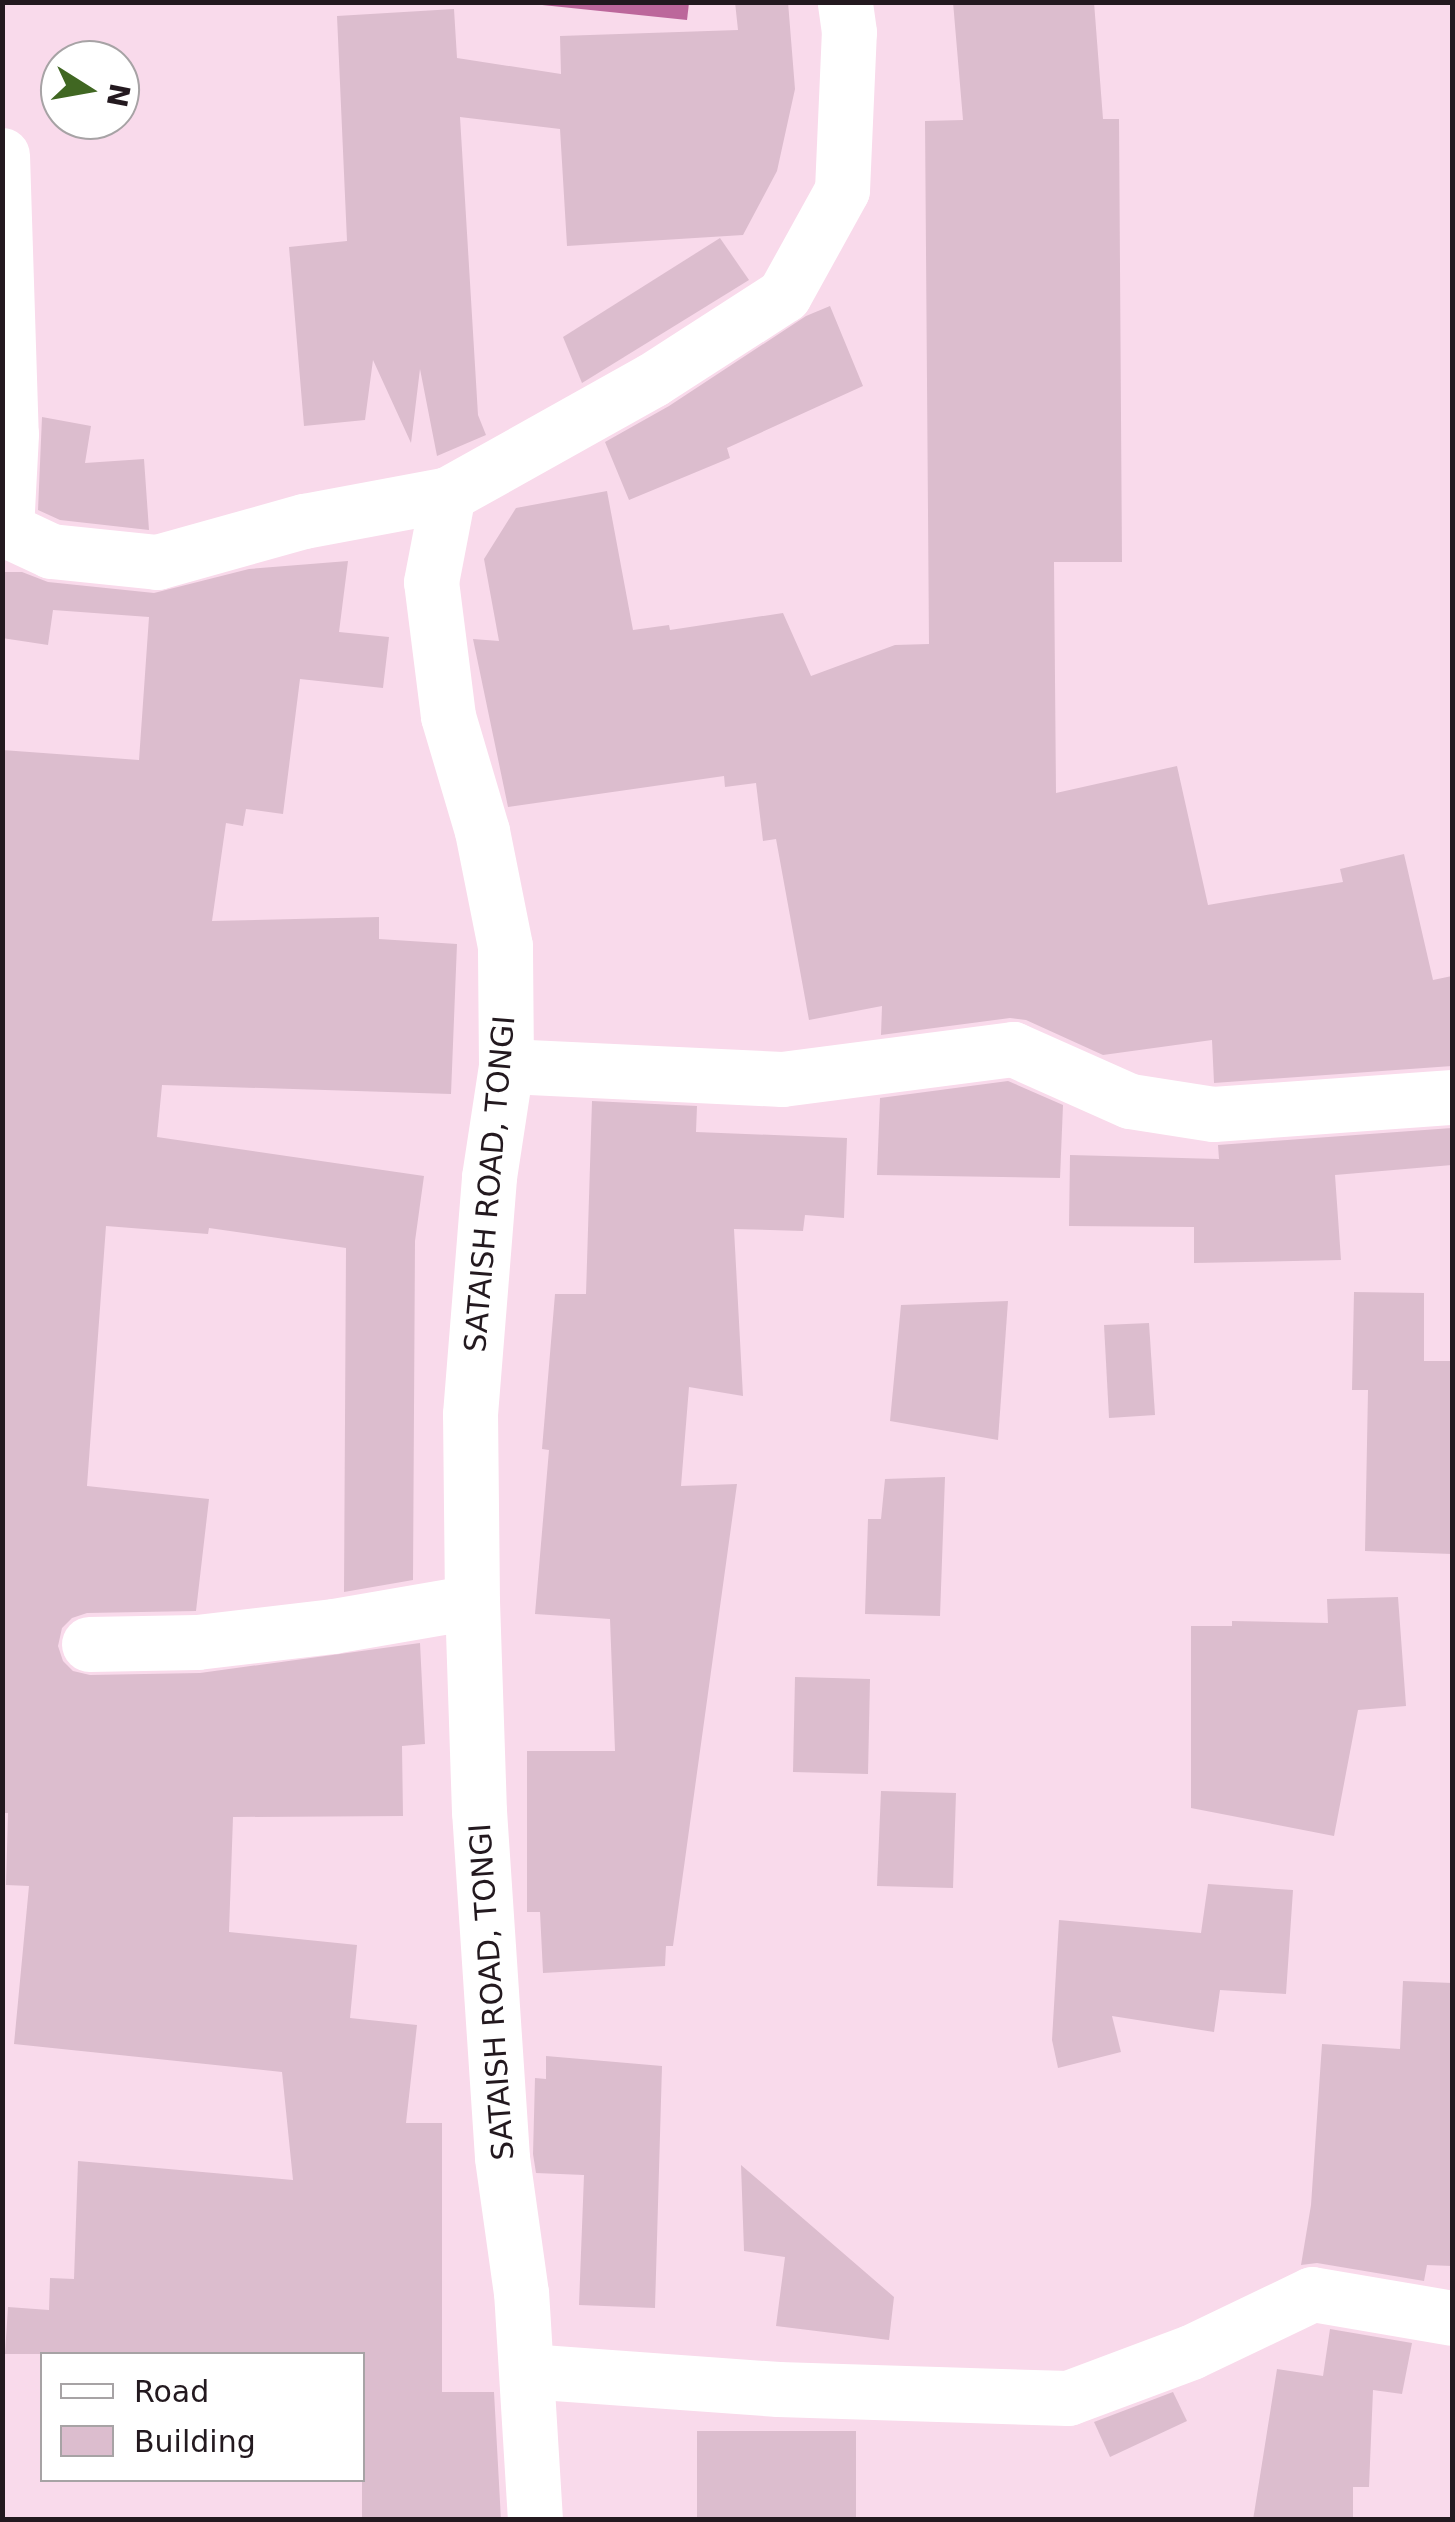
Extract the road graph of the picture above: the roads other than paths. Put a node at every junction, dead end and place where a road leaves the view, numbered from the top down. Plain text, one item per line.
1 (845, 2) edge
2 (2, 156) edge
3 (448, 494) junction
4 (4, 528) edge
5 (506, 1066) junction
6 (1452, 1097) edge
7 (472, 1602) junction
8 (89, 1644) dead end
9 (1452, 2318) edge
10 (527, 2372) junction
11 (535, 2520) edge

1 - 3 street
2 - 4 street
3 - 4 street
3 - 5 street, SATAISH ROAD, TONGI
5 - 6 street
5 - 7 street, SATAISH ROAD, TONGI
7 - 8 street
7 - 10 street, SATAISH ROAD, TONGI
9 - 10 street
10 - 11 street, SATAISH ROAD, TONGI

